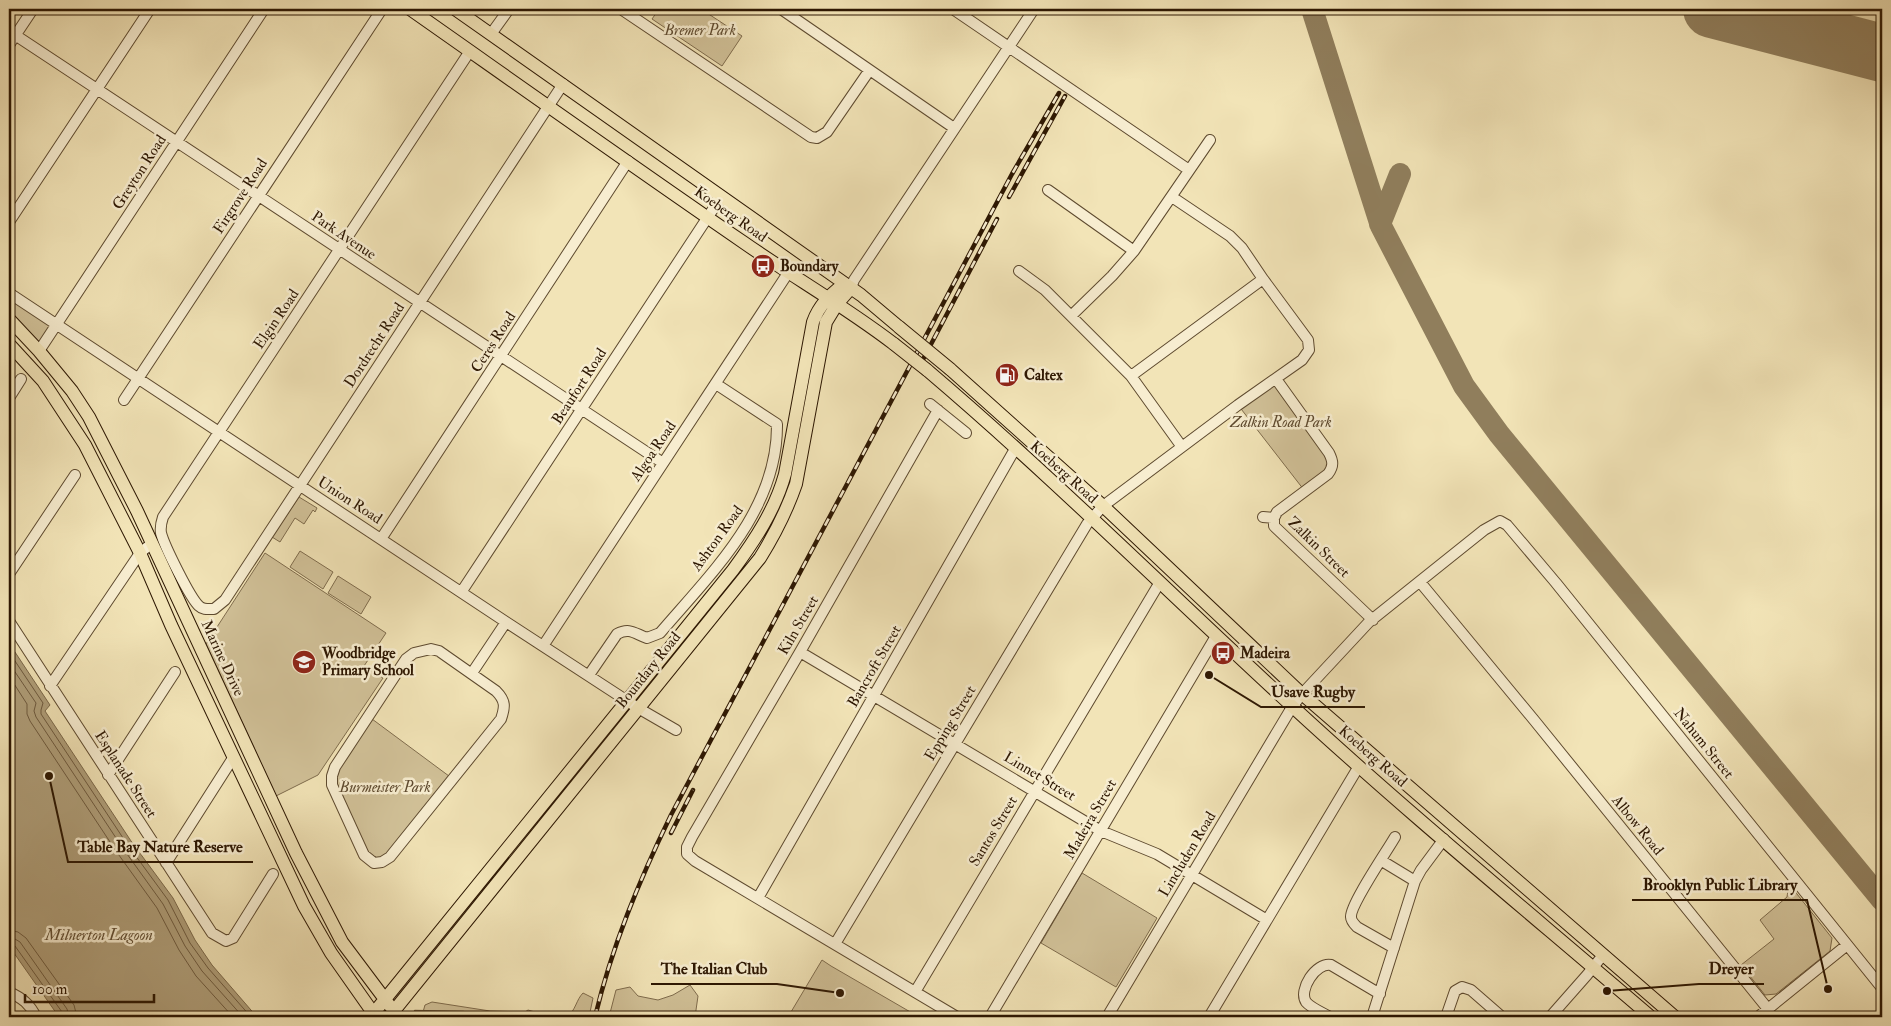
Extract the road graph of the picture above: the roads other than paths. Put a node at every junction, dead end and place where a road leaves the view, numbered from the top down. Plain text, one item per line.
1 (33, 9) edge
2 (150, 9) edge
3 (264, 9) edge
4 (382, 9) edge
5 (410, 9) edge
6 (454, 9) edge
7 (509, 9) edge
8 (621, 9) edge
9 (781, 9) edge
10 (953, 9) edge
11 (1034, 9) edge
12 (12, 33) edge
13 (491, 34) junction
14 (9, 45) edge
15 (1009, 47) junction
16 (470, 51) junction
17 (869, 71) junction
18 (563, 84) junction
19 (97, 90) junction
20 (549, 107) junction
21 (954, 128) junction
22 (1210, 140) dead end
23 (177, 142) junction
24 (628, 161) junction
25 (1190, 170) junction
26 (1048, 190) dead end
27 (258, 196) junction
28 (721, 197) junction
29 (1172, 197) junction
30 (707, 218) junction
31 (9, 222) edge
32 (340, 250) junction
33 (1134, 251) junction
34 (1019, 271) dead end
35 (788, 273) junction
36 (1263, 279) junction
37 (849, 284) junction
38 (9, 293) edge
39 (832, 301) junction
40 (420, 303) junction
41 (1072, 315) junction
42 (9, 320) edge
43 (57, 326) junction
44 (9, 344) edge
45 (39, 351) junction
46 (501, 356) junction
47 (1131, 376) junction
48 (138, 378) junction
49 (22, 379) dead end
50 (1276, 379) junction
51 (716, 384) junction
52 (9, 398) edge
53 (124, 400) dead end
54 (581, 410) junction
55 (219, 432) junction
56 (966, 433) dead end
57 (1182, 447) junction
58 (1015, 449) junction
59 (663, 463) junction
60 (75, 475) dead end
61 (300, 484) junction
62 (1103, 506) junction
63 (1263, 517) dead end
64 (1092, 518) junction
65 (1274, 518) junction
66 (1500, 521) joint
67 (381, 538) junction
68 (151, 544) junction
69 (140, 553) junction
70 (9, 574) edge
71 (1160, 582) junction
72 (1420, 582) junction
73 (462, 591) junction
74 (203, 608) joint
75 (1373, 620) junction
76 (9, 622) edge
77 (506, 622) junction
78 (1216, 636) junction
79 (543, 646) junction
80 (800, 652) junction
81 (175, 672) dead end
82 (472, 673) junction
83 (589, 675) junction
84 (50, 686) junction
85 (1302, 694) junction
86 (874, 696) junction
87 (627, 700) junction
88 (1292, 706) junction
89 (638, 708) junction
90 (676, 730) dead end
91 (955, 743) junction
92 (233, 758) junction
93 (1359, 766) junction
94 (108, 775) junction
95 (1035, 790) junction
96 (1101, 831) junction
97 (1395, 837) dead end
98 (1444, 839) junction
99 (1382, 861) junction
100 (166, 863) junction
101 (273, 874) dead end
102 (1192, 874) junction
103 (1415, 881) junction
104 (758, 898) junction
105 (1268, 920) junction
106 (836, 944) junction
107 (1848, 945) junction
108 (1394, 948) junction
109 (1603, 955) junction
110 (1592, 968) junction
111 (1882, 988) edge
112 (9, 992) edge
113 (915, 992) junction
114 (1380, 994) junction
115 (385, 999) junction
116 (1768, 1009) junction
117 (394, 1015) edge
118 (373, 1016) edge
119 (36, 1017) edge
120 (957, 1017) edge
121 (990, 1017) edge
122 (1107, 1017) edge
123 (1209, 1017) edge
124 (1330, 1017) edge
125 (1372, 1017) edge
126 (1446, 1017) edge
127 (1502, 1017) edge
128 (1550, 1017) edge
129 (1651, 1017) edge
130 (1675, 1017) edge
131 (1758, 1017) edge

1 - 12 street
2 - 19 street
3 - 23 street, Greyton Road
4 - 27 street, Firgrove Road
5 - 16 main road, Koeberg Road
6 - 13 main road, Koeberg Road
7 - 13 street
8 - 17 street
9 - 17 street
10 - 15 street
11 - 15 street
12 - 14 street
12 - 19 street, Park Avenue
13 - 18 main road, Koeberg Road
15 - 21 street
15 - 25 street
16 - 20 main road, Koeberg Road
16 - 32 street, Elgin Road
17 - 21 street
18 - 20 street, Dordrecht Road
18 - 28 main road, Koeberg Road
19 - 23 street, Park Avenue
19 - 31 street
20 - 24 main road, Koeberg Road
20 - 40 street, Dordrecht Road
21 - 37 street
22 - 25 street
23 - 27 street, Park Avenue
23 - 43 street, Greyton Road
24 - 30 main road, Koeberg Road
24 - 46 street, Ceres Road
25 - 29 street
26 - 33 street
27 - 32 street, Park Avenue
27 - 48 street, Firgrove Road
28 - 30 street, Beaufort Road
28 - 37 main road, Koeberg Road
29 - 33 street
29 - 36 street
30 - 35 main road, Koeberg Road
30 - 54 street, Beaufort Road
32 - 40 street, Park Avenue
32 - 55 street, Elgin Road
33 - 41 street
34 - 41 street
35 - 39 main road, Koeberg Road
35 - 51 street, Algoa Road
36 - 47 street
36 - 50 street, Epping Street
37 - 39 main road
37 - 62 main road, Koeberg Road, bridge
38 - 43 street, Union Road
39 - 58 main road, Koeberg Road, bridge
39 - 87 main road, Boundary Road
39 - 89 main road, Boundary Road
40 - 46 street, Park Avenue
40 - 61 street, Dordrecht Road
41 - 47 street
42 - 45 main road, Marine Drive
43 - 45 street, Greyton Road
43 - 48 street, Union Road
44 - 69 main road
45 - 68 main road, Marine Drive
46 - 54 street, Park Avenue
46 - 67 street, Ceres Road
47 - 57 street
48 - 53 street, Firgrove Road
48 - 55 street, Union Road
49 - 52 street
50 - 57 street, Epping Street
50 - 65 street, Zalkin Street
51 - 59 street, Algoa Road
51 - 83 street, Ashton Road
54 - 59 street, Park Avenue
54 - 73 street, Beaufort Road
55 - 61 street, Union Road
55 - 74 street, Elgin Road
56 - 80 street, Kiln Street
57 - 62 street, Epping Street
58 - 64 main road, Koeberg Road
58 - 86 street, Bancroft Street
59 - 79 street, Algoa Road
60 - 70 street
61 - 67 street, Union Road
61 - 74 street, Dordrecht Road
62 - 64 street, Epping Street
62 - 85 main road, Koeberg Road
63 - 65 street
64 - 71 main road, Koeberg Road
64 - 91 street, Epping Street
65 - 75 street, Zalkin Street
66 - 72 street, Lincluden Road
66 - 107 street, Nahum Street
67 - 73 street, Union Road
68 - 69 street
68 - 115 main road, Marine Drive
69 - 84 street
69 - 92 main road
71 - 78 main road, Koeberg Road
71 - 95 street, Santos Street
72 - 75 street, Lincluden Road
72 - 116 street, Albow Road
73 - 77 street, Union Road
75 - 85 street, Lincluden Road
76 - 84 street, Esplanade Street
77 - 79 street, Union Road
77 - 82 street
78 - 88 main road, Koeberg Road
78 - 96 street, Madeira Street
79 - 83 street, Union Road
80 - 86 street, Linnet Street
80 - 104 street, Kiln Street
81 - 94 street
82 - 82 street
83 - 87 street, Union Road
84 - 94 street, Esplanade Street
85 - 88 street, Lincluden Road
85 - 109 main road, Koeberg Road
86 - 91 street, Linnet Street
86 - 104 street, Bancroft Street
87 - 89 street, Union Road
87 - 115 main road, Boundary Road
88 - 93 main road, Koeberg Road
88 - 102 street, Lincluden Road
89 - 90 street, Union Road
89 - 117 main road, Boundary Road
91 - 95 street, Linnet Street
91 - 106 street, Epping Street
92 - 100 street
92 - 118 main road
93 - 98 main road, Koeberg Road
93 - 105 street
94 - 100 street, Esplanade Street
95 - 96 street, Linnet Street
95 - 113 street, Santos Street
96 - 102 street, Linnet Street
96 - 121 street, Madeira Street
97 - 99 street
98 - 103 street
98 - 110 main road, Koeberg Road
99 - 103 street
99 - 108 street
100 - 101 street, Esplanade Street
102 - 105 street, Linnet Street
102 - 122 street, Lincluden Road
103 - 108 street
104 - 106 street
105 - 123 street
106 - 113 street
107 - 111 street, Nahum Street
107 - 116 street
108 - 114 street
109 - 110 street
109 - 130 main road, Koeberg Road
110 - 128 street
110 - 129 main road, Koeberg Road
112 - 119 street
113 - 120 street
114 - 124 street
114 - 125 street
115 - 117 main road, Marine Drive
115 - 118 main road, Boundary Road
116 - 131 street
126 - 127 street

